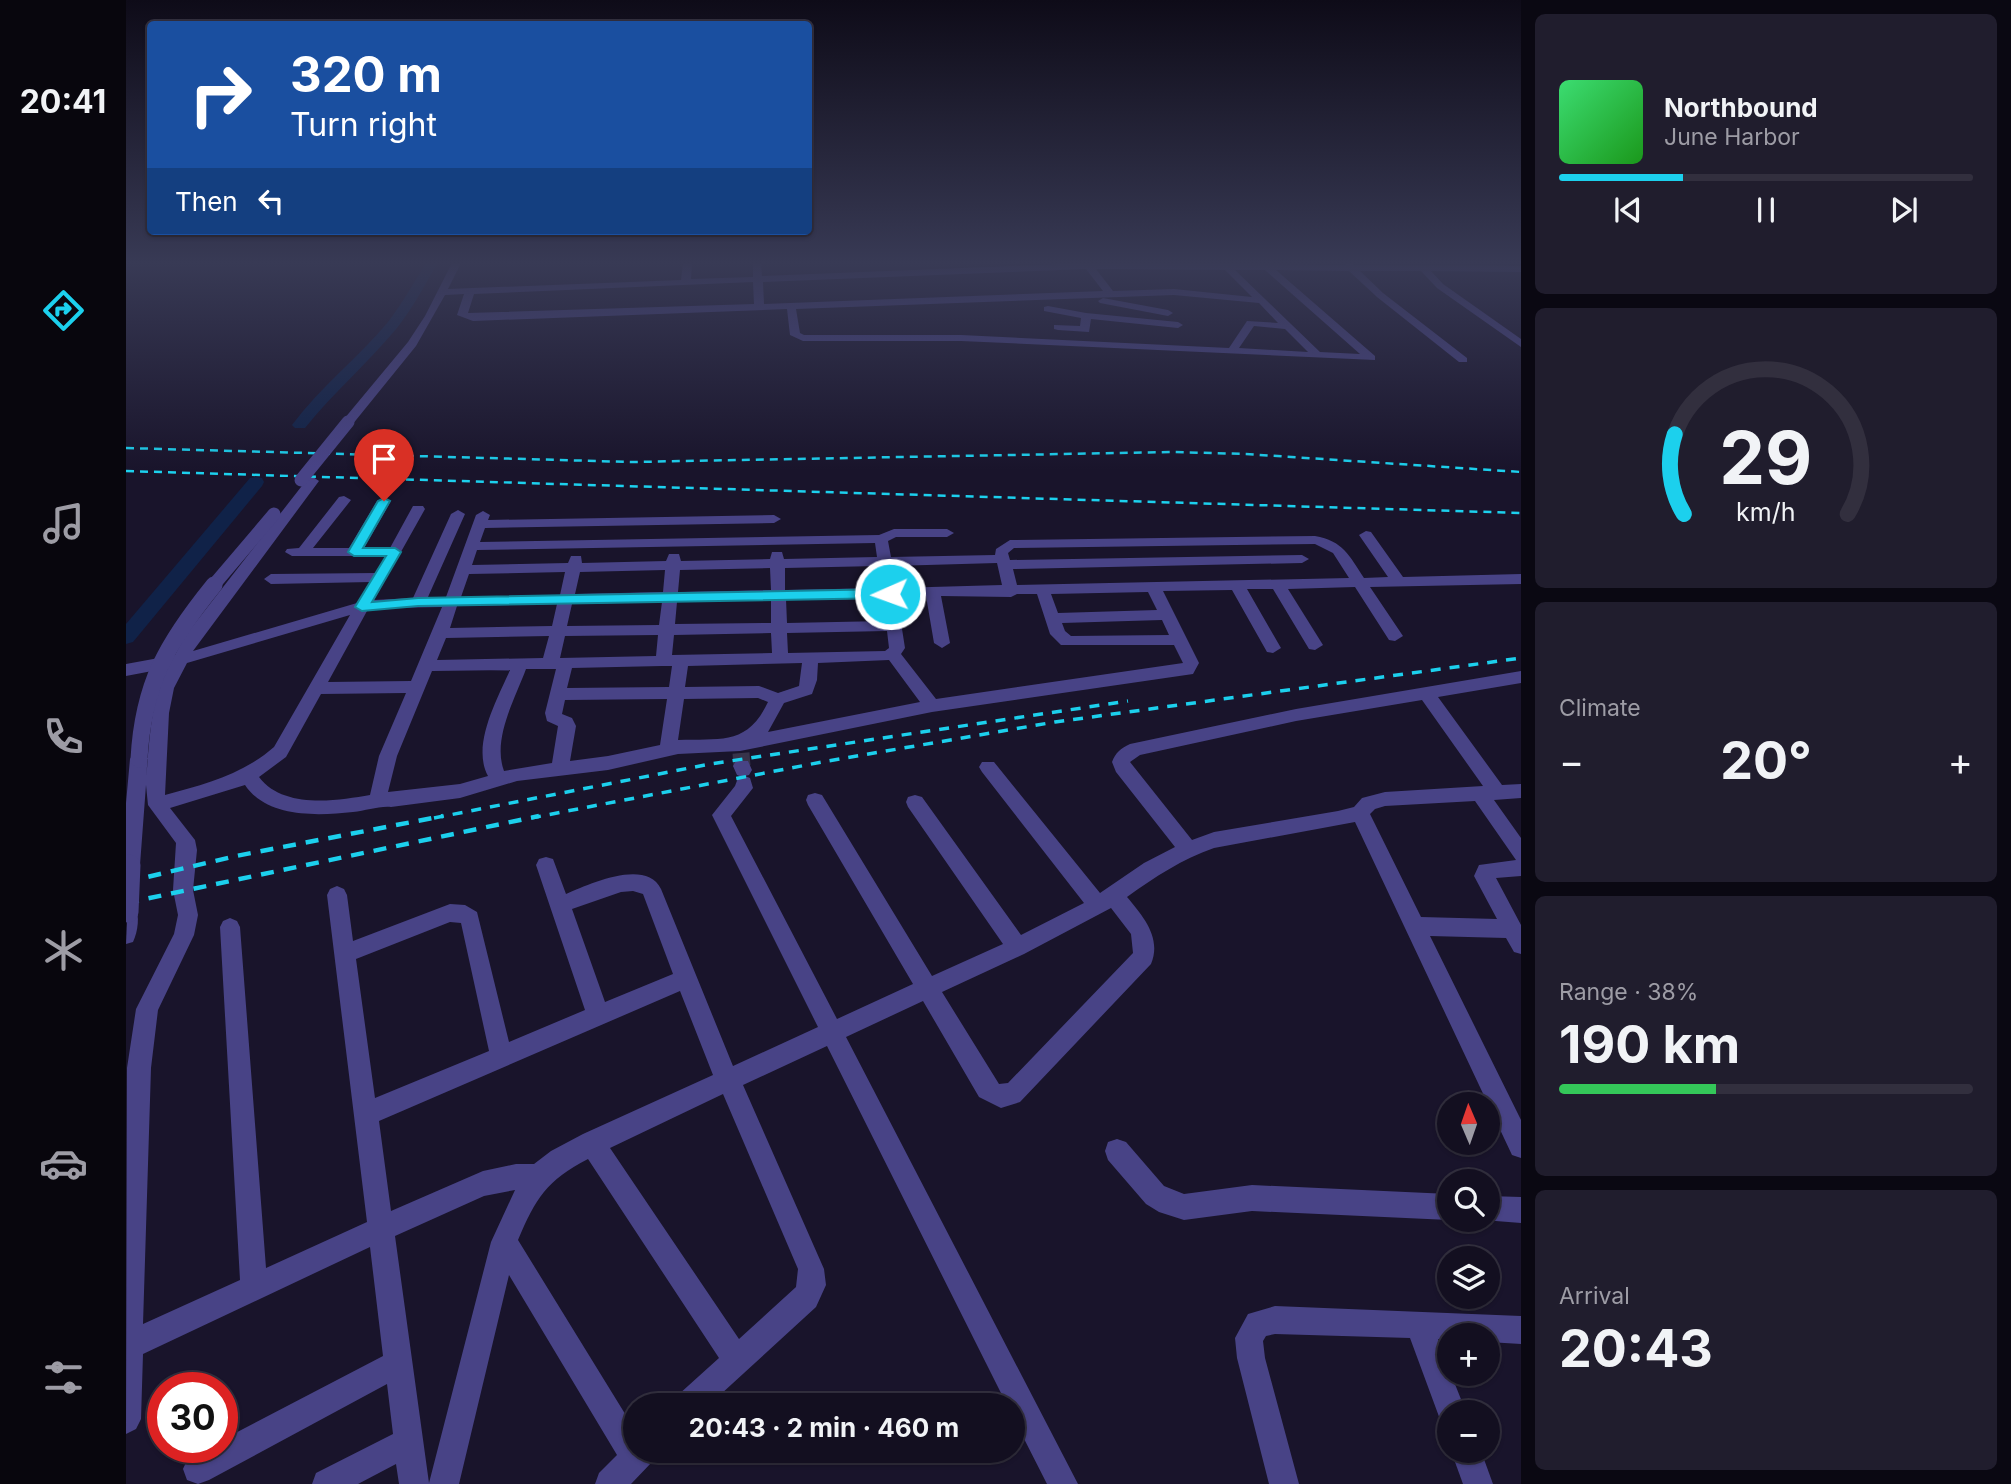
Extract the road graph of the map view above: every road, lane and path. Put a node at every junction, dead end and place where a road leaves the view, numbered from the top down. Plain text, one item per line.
1 (419, 332) edge
2 (795, 332) edge
3 (1061, 332) edge
4 (1172, 332) edge
5 (1244, 332) edge
6 (1266, 332) edge
7 (1296, 332) edge
8 (1344, 332) edge
9 (1428, 332) edge
10 (1505, 332) edge
11 (1282, 337) dead end
12 (1066, 343) junction
13 (1521, 344) edge
14 (1165, 348) junction
15 (1231, 352) junction
16 (1318, 356) junction
17 (1463, 360) dead end
18 (307, 481) junction
19 (344, 500) dead end
20 (384, 501) dead end
21 (418, 509) dead end
22 (458, 514) dead end
23 (774, 519) dead end
24 (586, 523) junction
25 (947, 533) dead end
26 (1366, 536) dead end
27 (881, 539) junction
28 (1289, 540) junction
29 (776, 541) junction
30 (676, 543) junction
31 (580, 544) junction
32 (472, 546) junction
33 (354, 552) junction
34 (395, 552) junction
35 (1302, 559) junction
36 (885, 562) junction
37 (1004, 562) junction
38 (777, 564) junction
39 (674, 566) junction
40 (574, 569) junction
41 (463, 570) junction
42 (382, 577) junction
43 (271, 579) dead end
44 (1521, 579) edge
45 (1400, 583) junction
46 (1363, 584) junction
47 (1318, 585) junction
48 (1279, 586) junction
49 (1238, 587) junction
50 (1154, 589) junction
51 (1043, 591) junction
52 (1011, 592) junction
53 (933, 593) junction
54 (890, 594) junction
55 (779, 597) junction
56 (671, 598) junction
57 (566, 600) junction
58 (450, 601) junction
59 (418, 602) junction
60 (362, 607) junction
61 (1167, 615) junction
62 (1052, 618) junction
63 (895, 626) junction
64 (779, 628) junction
65 (667, 629) junction
66 (558, 631) junction
67 (440, 633) junction
68 (1395, 636) dead end
69 (1179, 640) junction
70 (942, 643) dead end
71 (1315, 645) dead end
72 (1273, 648) dead end
73 (893, 654) junction
74 (810, 659) junction
75 (780, 660) junction
76 (178, 661) junction
77 (672, 661) junction
78 (557, 663) junction
79 (520, 665) junction
80 (426, 666) junction
81 (126, 670) edge
82 (1521, 677) edge
83 (417, 687) junction
84 (317, 688) junction
85 (675, 692) junction
86 (557, 694) junction
87 (1427, 694) junction
88 (778, 699) junction
89 (932, 706) junction
90 (668, 749) junction
91 (742, 763) junction
92 (988, 767) dead end
93 (560, 769) junction
94 (248, 775) junction
95 (499, 779) junction
96 (1500, 793) edge
97 (381, 799) junction
98 (815, 800) dead end
99 (915, 802) dead end
100 (157, 805) junction
101 (1360, 813) junction
102 (1188, 849) junction
103 (1521, 854) edge
104 (546, 865) dead end
105 (1521, 868) edge
106 (337, 895) dead end
107 (1105, 901) junction
108 (560, 905) junction
109 (1415, 926) junction
110 (230, 927) dead end
111 (126, 935) edge
112 (1516, 937) edge
113 (1017, 947) junction
114 (344, 954) junction
115 (685, 979) junction
116 (926, 987) junction
117 (598, 1016) junction
118 (834, 1032) junction
119 (501, 1055) junction
120 (729, 1080) junction
121 (366, 1114) junction
122 (592, 1143) junction
123 (1521, 1146) edge
124 (1116, 1152) dead end
125 (538, 1177) junction
126 (1437, 1206) edge
127 (1500, 1209) edge
128 (1521, 1210) edge
129 (382, 1228) junction
130 (504, 1242) junction
131 (254, 1288) junction
132 (1419, 1324) junction
133 (1521, 1330) edge
134 (128, 1346) junction
135 (736, 1359) junction
136 (398, 1363) junction
137 (701, 1393) edge
138 (1447, 1400) edge
139 (126, 1419) edge
140 (623, 1430) edge
141 (408, 1442) junction
142 (630, 1463) edge
143 (1470, 1463) edge
144 (198, 1469) dead end
145 (327, 1484) edge
146 (414, 1484) edge
147 (444, 1484) edge
148 (610, 1484) edge
149 (1063, 1484) edge
150 (1284, 1484) edge
151 (1478, 1484) edge

1 - 18 street
2 - 12 street
3 - 12 street
4 - 14 street
5 - 15 street
6 - 11 street
7 - 16 street
8 - 16 street
9 - 17 street
10 - 13 street
12 - 14 street
14 - 15 street
15 - 16 street
18 - 76 street
18 - 111 street, bridge
19 - 33 street
20 - 33 street
21 - 34 street
22 - 59 street
23 - 24 street
24 - 31 street
24 - 32 street
25 - 27 street
26 - 45 street
27 - 29 street
27 - 36 street
28 - 35 street
28 - 37 street
28 - 46 street
29 - 30 street
29 - 38 street
30 - 31 street
30 - 39 street
31 - 32 street
31 - 40 street
32 - 41 street
33 - 34 street
34 - 42 street
35 - 37 street
35 - 47 street
36 - 37 street
36 - 38 street
36 - 54 street
37 - 52 street
38 - 39 street
38 - 55 street
39 - 40 street
39 - 56 street
40 - 41 street
40 - 57 street
41 - 58 street
42 - 43 street
42 - 60 street
44 - 45 street
45 - 46 street
46 - 47 street
46 - 68 street
47 - 48 street
48 - 49 street
48 - 71 street
49 - 50 street
49 - 72 street
50 - 51 street
50 - 61 street
51 - 52 street
51 - 62 street
52 - 53 street
53 - 54 street
53 - 70 street
54 - 55 street
54 - 63 street
55 - 56 street
55 - 64 street
56 - 57 street
56 - 65 street
57 - 58 street
57 - 66 street
58 - 59 street
58 - 67 street
59 - 60 street
60 - 76 street
60 - 84 street
61 - 62 street
61 - 69 street
62 - 69 street
63 - 64 street
63 - 73 street
64 - 65 street
64 - 75 street
65 - 66 street
65 - 77 street
66 - 67 street
66 - 78 street
67 - 80 street
69 - 89 street
73 - 74 street
73 - 89 street
74 - 75 street
74 - 88 street
75 - 77 street
76 - 81 street
76 - 100 street
77 - 78 street
77 - 85 street
78 - 79 street
78 - 86 street
79 - 80 street
79 - 95 street
80 - 83 street
82 - 87 street
83 - 84 street
83 - 97 street
84 - 94 street
85 - 86 street
85 - 88 street
85 - 90 street
86 - 93 street
87 - 96 street
87 - 102 street
88 - 91 street
89 - 91 street
90 - 91 street
90 - 93 street
91 - 118 street
92 - 107 street
93 - 95 street
94 - 97 street
94 - 100 street
95 - 97 street
96 - 101 street
96 - 103 street
98 - 116 street
99 - 113 street
100 - 134 street
101 - 102 street
101 - 109 street
102 - 107 street
104 - 108 street
105 - 112 street
106 - 114 street
107 - 113 street
107 - 116 street
108 - 115 street
108 - 117 street
109 - 112 street
109 - 123 street
110 - 131 street
113 - 116 street
114 - 119 street
114 - 121 street
115 - 117 street
115 - 120 street
116 - 118 street
117 - 119 street
118 - 120 street
118 - 149 street
119 - 121 street
120 - 122 street
120 - 135 street
121 - 129 street
122 - 125 street
122 - 135 street
124 - 126 street
125 - 129 street
125 - 130 street
127 - 128 street
129 - 131 street
129 - 136 street
130 - 140 street
130 - 147 street
131 - 134 street
132 - 133 street
132 - 138 street
132 - 150 street
134 - 139 street
135 - 137 street
136 - 141 street
136 - 144 street
141 - 145 street
141 - 146 street
142 - 148 street
143 - 151 street

